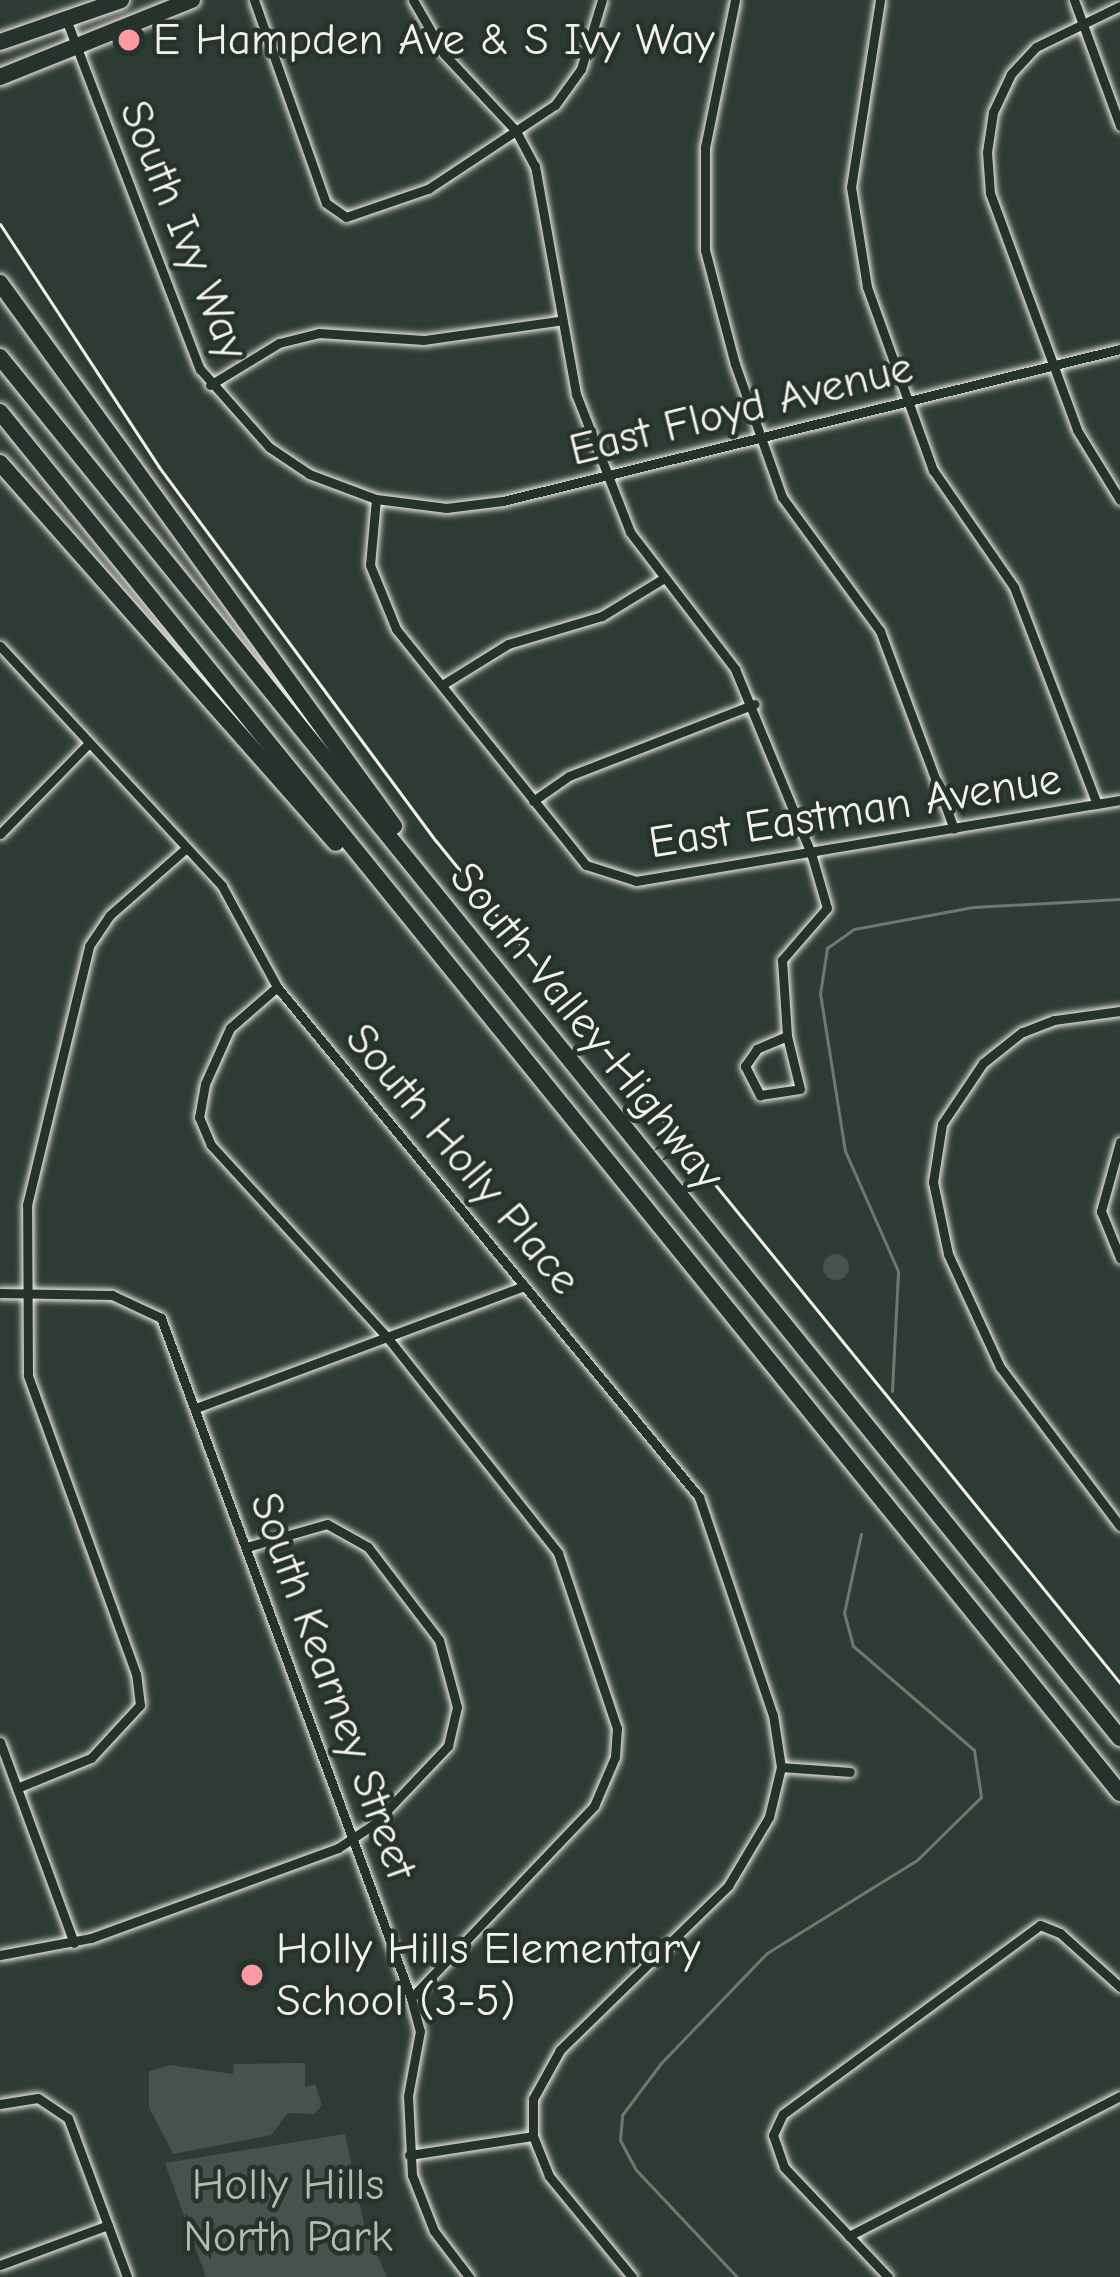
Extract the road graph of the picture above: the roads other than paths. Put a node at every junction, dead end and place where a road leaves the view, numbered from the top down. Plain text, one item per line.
1 (121, 0) edge
2 (192, 0) edge
3 (254, 0) edge
4 (413, 0) edge
5 (602, 0) edge
6 (735, 0) edge
7 (880, 0) edge
8 (1074, 0) edge
9 (1120, 6) edge
10 (66, 19) junction
11 (1082, 22) junction
12 (0, 39) edge
13 (75, 44) junction
14 (0, 77) edge
15 (1120, 126) edge
16 (516, 130) junction
17 (0, 283) edge
18 (558, 321) junction
19 (1120, 349) edge
20 (0, 356) edge
21 (1053, 365) junction
22 (210, 385) junction
23 (906, 403) junction
24 (0, 412) edge
25 (756, 440) junction
26 (0, 463) edge
27 (608, 475) junction
28 (376, 499) junction
29 (1120, 500) edge
30 (662, 580) junction
31 (0, 646) edge
32 (442, 685) junction
33 (754, 704) junction
34 (88, 744) junction
35 (1120, 800) edge
36 (532, 801) junction
37 (1097, 804) junction
38 (954, 829) junction
39 (0, 834) edge
40 (185, 849) junction
41 (811, 853) junction
42 (400, 908) junction
43 (277, 987) junction
44 (1120, 1011) edge
45 (532, 1016) junction
46 (787, 1036) junction
47 (1120, 1142) edge
48 (1120, 1258) edge
49 (524, 1286) junction
50 (0, 1293) edge
51 (25, 1294) junction
52 (387, 1337) junction
53 (196, 1408) junction
54 (1120, 1503) edge
55 (1109, 1512) junction
56 (1120, 1526) edge
57 (247, 1547) junction
58 (1120, 1738) edge
59 (0, 1742) edge
60 (781, 1768) junction
61 (850, 1772) dead end
62 (17, 1788) junction
63 (1120, 1792) edge
64 (354, 1840) junction
65 (74, 1943) junction
66 (0, 1955) edge
67 (1120, 1987) edge
68 (410, 1998) junction
69 (1120, 2096) edge
70 (0, 2104) edge
71 (533, 2136) junction
72 (409, 2155) junction
73 (108, 2225) junction
74 (849, 2236) junction
75 (0, 2265) edge
76 (127, 2277) edge
77 (469, 2277) edge
78 (632, 2277) edge
79 (888, 2277) edge

1 - 10 highway
2 - 13 highway
3 - 16 street
4 - 16 street
5 - 16 street
6 - 25 street
7 - 23 street
8 - 11 street
9 - 11 street
10 - 12 highway
10 - 13 street, South Ivy Way
11 - 15 street
11 - 21 street
13 - 14 highway
13 - 22 street, South Ivy Way
16 - 18 street
17 - 45 highway
18 - 22 street
18 - 27 street
19 - 21 street, East Floyd Avenue
20 - 45 highway, South Valley Highway
21 - 23 street, East Floyd Avenue
21 - 29 street
22 - 28 street, South Ivy Way
23 - 25 street, East Floyd Avenue
23 - 37 street
24 - 42 highway, South Valley Highway
25 - 27 street, East Floyd Avenue
25 - 38 street
26 - 42 highway
27 - 28 street, East Floyd Avenue
27 - 30 street
28 - 32 street
30 - 32 street
30 - 33 street
31 - 34 street, South Holly Place
32 - 36 street
33 - 36 street
33 - 41 street
34 - 39 street
34 - 40 street, South Holly Place
35 - 37 street, East Eastman Avenue
36 - 41 street, East Eastman Avenue
37 - 38 street, East Eastman Avenue
38 - 41 street, East Eastman Avenue
40 - 43 street, South Holly Place
40 - 51 street
41 - 46 street
42 - 63 highway, South Valley Highway
43 - 49 street, South Holly Place
43 - 52 street
44 - 55 street
45 - 58 highway, South Valley Highway
46 - 46 street
47 - 48 street
49 - 52 street
49 - 60 street, South Holly Place
50 - 51 street
51 - 53 street, South Kearney Street
51 - 62 street
52 - 53 street
52 - 68 street
53 - 57 street, South Kearney Street
54 - 55 street
55 - 56 street
57 - 64 street, South Kearney Street
57 - 64 street
59 - 62 street
60 - 61 street
60 - 71 street, South Holly Place
62 - 65 street
64 - 65 street
64 - 68 street, South Kearney Street
65 - 66 street
67 - 74 street
68 - 72 street, South Kearney Street
69 - 74 street
70 - 73 street
71 - 72 street
71 - 78 street
72 - 77 street, South Kearney Street
73 - 75 street
73 - 76 street
74 - 79 street

